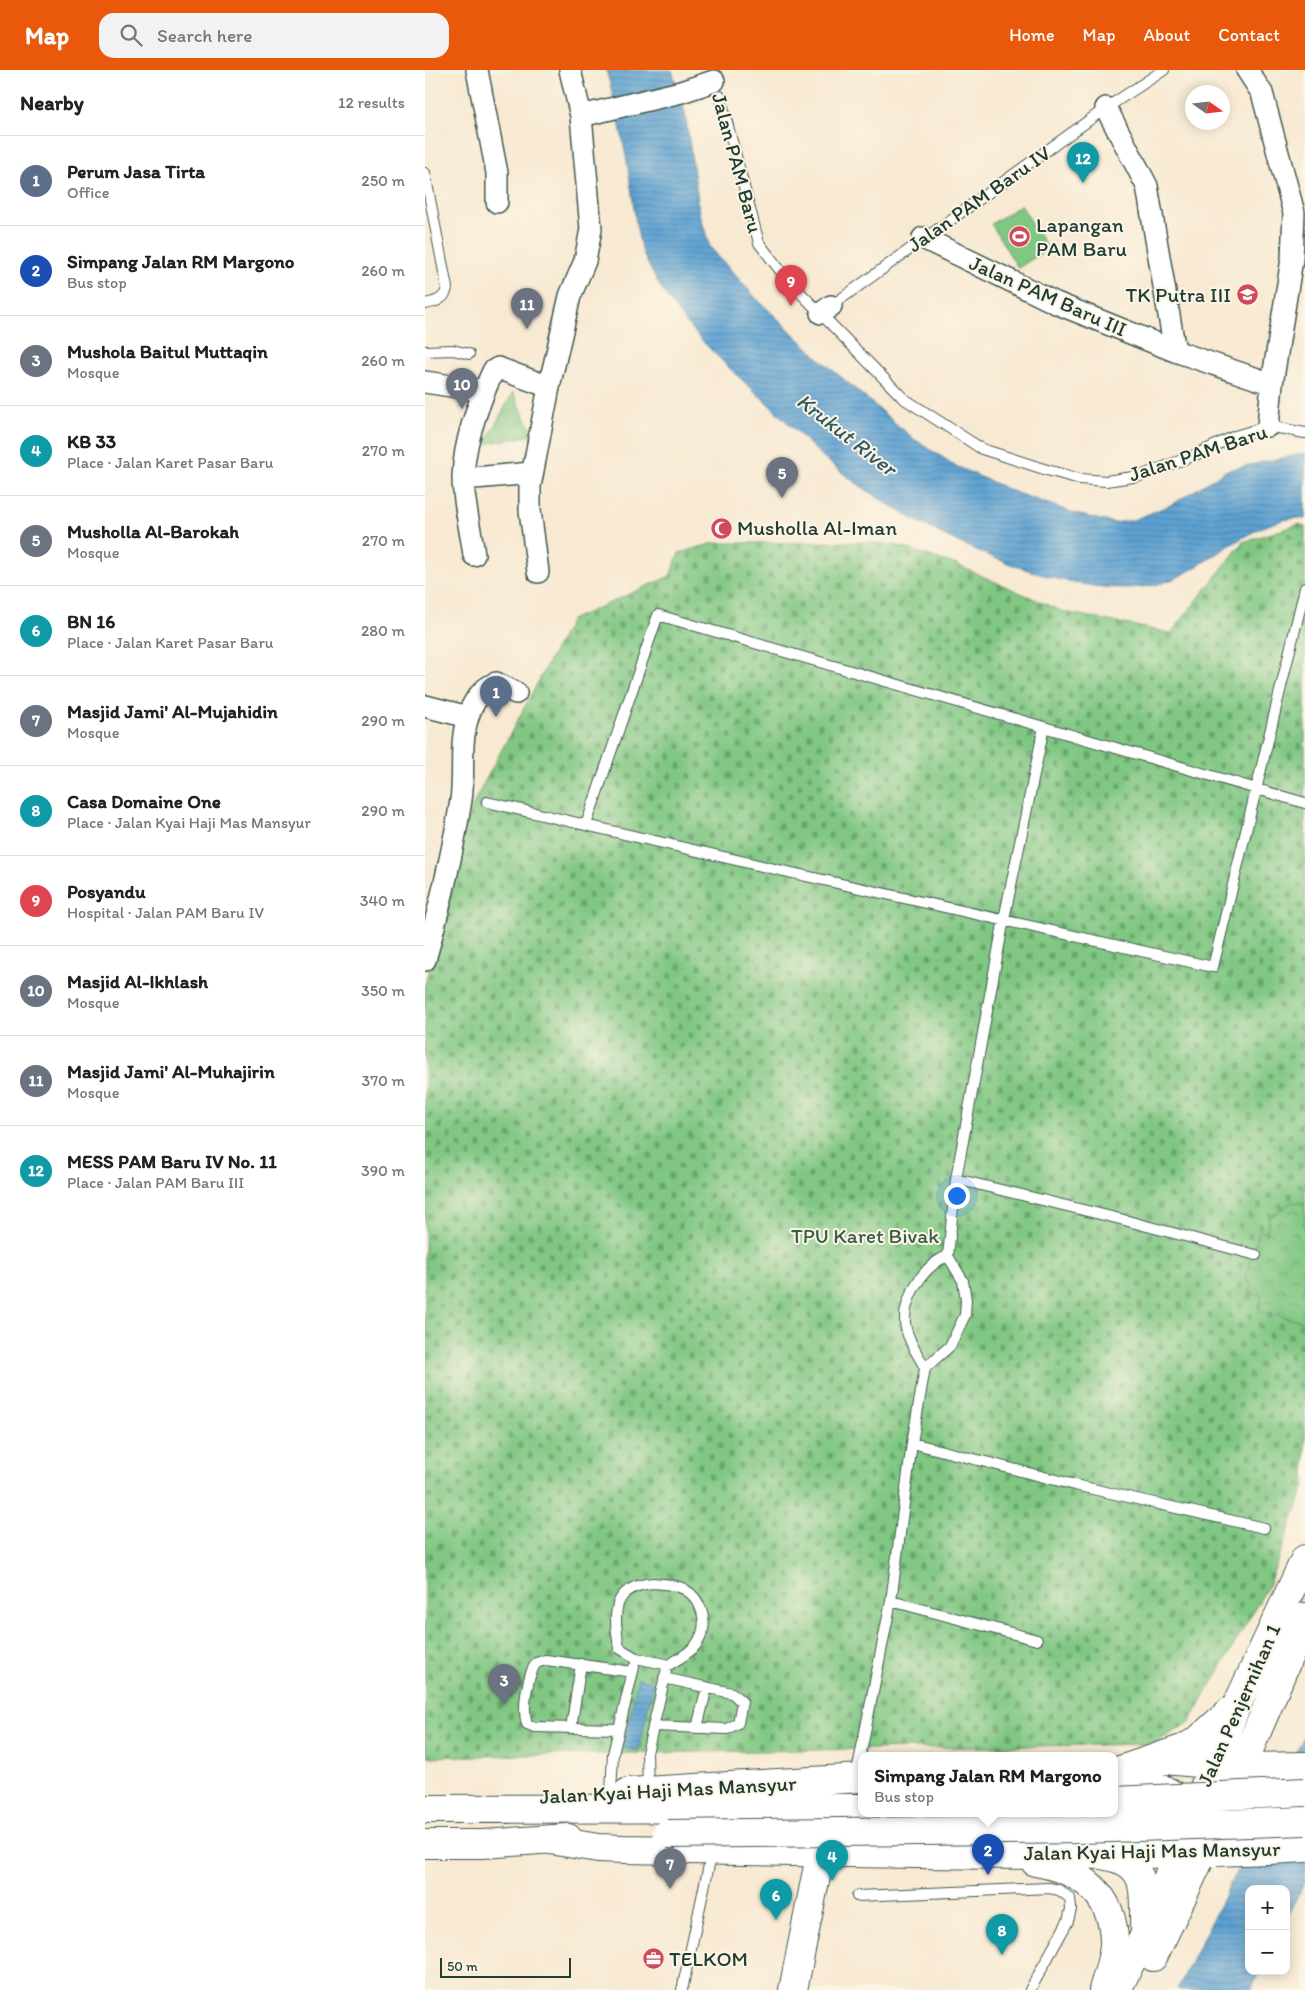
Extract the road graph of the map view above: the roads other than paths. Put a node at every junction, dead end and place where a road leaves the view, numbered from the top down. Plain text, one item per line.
1 (477, 70) edge
2 (570, 70) edge
3 (1164, 70) edge
4 (1247, 70) edge
5 (715, 82) edge
6 (1107, 108) junction
7 (581, 116) junction
8 (425, 173) edge
9 (497, 202) dead end
10 (923, 238) junction
11 (425, 304) edge
12 (826, 310) junction
13 (425, 351) edge
14 (1175, 351) junction
15 (469, 354) dead end
16 (425, 382) edge
17 (1272, 384) junction
18 (549, 387) junction
19 (483, 391) junction
20 (1268, 426) junction
21 (1305, 433) edge
22 (532, 473) junction
23 (463, 479) junction
24 (475, 555) dead end
25 (538, 572) dead end
26 (1305, 588) edge
27 (515, 693) dead end
28 (425, 706) edge
29 (468, 717) junction
30 (1045, 727) junction
31 (1257, 789) junction
32 (487, 802) dead end
33 (1305, 803) edge
34 (586, 825) junction
35 (1004, 919) junction
36 (425, 960) edge
37 (956, 1180) junction
38 (1255, 1255) dead end
39 (947, 1256) junction
40 (925, 1368) junction
41 (912, 1444) junction
42 (1265, 1528) dead end
43 (1305, 1559) edge
44 (891, 1601) junction
45 (1305, 1618) edge
46 (1037, 1640) dead end
47 (636, 1658) junction
48 (581, 1664) junction
49 (669, 1665) junction
50 (633, 1672) junction
51 (664, 1678) junction
52 (707, 1687) junction
53 (1237, 1704) junction
54 (653, 1726) junction
55 (571, 1728) junction
56 (697, 1728) junction
57 (619, 1729) junction
58 (864, 1752) edge
59 (1154, 1759) junction
60 (1212, 1764) junction
61 (1293, 1767) edge
62 (1118, 1772) edge
63 (1118, 1775) edge
64 (858, 1779) edge
65 (1242, 1785) junction
66 (1305, 1792) edge
67 (611, 1793) junction
68 (1118, 1802) edge
69 (858, 1808) edge
70 (425, 1809) edge
71 (475, 1809) junction
72 (1118, 1810) edge
73 (660, 1812) junction
74 (1193, 1813) junction
75 (1305, 1820) edge
76 (1305, 1826) edge
77 (550, 1840) junction
78 (425, 1844) edge
79 (1305, 1848) edge
80 (1206, 1849) junction
81 (712, 1850) junction
82 (821, 1851) junction
83 (990, 1854) junction
84 (1095, 1854) junction
85 (857, 1896) dead end
86 (1145, 1934) junction
87 (682, 1990) edge
88 (793, 1990) edge
89 (1030, 1990) edge
90 (1103, 1990) edge
91 (1117, 1990) edge
92 (1137, 1990) edge

1 - 9 street
2 - 7 street
3 - 6 lane, Jalan PAM Baru IV
4 - 17 street
5 - 7 street
5 - 12 lane, Jalan PAM Baru
6 - 10 lane, Jalan PAM Baru IV
6 - 14 street
7 - 18 street
8 - 11 lane
10 - 12 lane, Jalan PAM Baru IV
10 - 14 street, Jalan PAM Baru III
12 - 20 lane, Jalan PAM Baru
13 - 15 lane
14 - 17 street, Jalan PAM Baru III
16 - 19 street
17 - 20 street
18 - 19 street
18 - 22 street
19 - 23 street
20 - 21 lane, Jalan PAM Baru
22 - 23 street
22 - 25 street
23 - 24 street
26 - 31 lane
27 - 29 street
28 - 29 street
29 - 36 street
30 - 31 lane
30 - 34 lane
30 - 35 lane
31 - 33 lane
31 - 35 lane
32 - 34 lane
34 - 35 lane
35 - 37 lane
37 - 38 lane
37 - 39 lane
39 - 40 lane
39 - 40 lane
40 - 41 lane
41 - 42 lane
41 - 44 lane
43 - 53 main road, Jalan Penjernihan 1
44 - 46 lane
44 - 58 lane
45 - 65 main road, Jalan Penjernihan 1
47 - 49 lane
47 - 49 lane
47 - 50 lane
48 - 50 lane
48 - 55 lane
48 - 55 lane
49 - 51 lane
50 - 57 lane
51 - 52 lane
51 - 54 lane
52 - 56 lane
52 - 56 lane
53 - 59 main road
53 - 60 main road, Jalan Penjernihan 1
54 - 56 lane
54 - 73 lane
55 - 57 lane
57 - 67 lane
59 - 60 main road
59 - 62 main road
60 - 65 main road
60 - 74 main road, Jalan Penjernihan 1
61 - 65 main road
63 - 74 main road, Jalan Kyai Haji Mas Mansyur
64 - 73 main road, Jalan Kyai Haji Mas Mansyur
65 - 76 main road, bridge
65 - 80 main road, Jalan Penjernihan 1
66 - 68 main road, bridge
67 - 71 main road, Jalan Kyai Haji Mas Mansyur
67 - 73 main road, Jalan Kyai Haji Mas Mansyur
69 - 73 main road, Jalan Kyai Haji Mas Mansyur
70 - 71 main road, Jalan Kyai Haji Mas Mansyur
71 - 73 main road, Jalan Kyai Haji Mas Mansyur
72 - 84 main road
73 - 75 main road, Jalan Kyai Haji Mas Mansyur, bridge
73 - 77 main road, Jalan Kyai Haji Mas Mansyur
74 - 80 main road, Jalan Kyai Haji Mas Mansyur
77 - 78 main road, Jalan Kyai Haji Mas Mansyur
77 - 81 main road, Jalan Kyai Haji Mas Mansyur
79 - 80 main road, Jalan Kyai Haji Mas Mansyur
80 - 84 main road, Jalan Kyai Haji Mas Mansyur
80 - 86 main road
80 - 92 main road
81 - 82 main road, Jalan Kyai Haji Mas Mansyur
81 - 87 lane
82 - 83 main road, Jalan Kyai Haji Mas Mansyur
82 - 88 main road
83 - 84 main road, Jalan Kyai Haji Mas Mansyur
83 - 90 main road
84 - 86 main road
85 - 89 lane
86 - 91 main road

